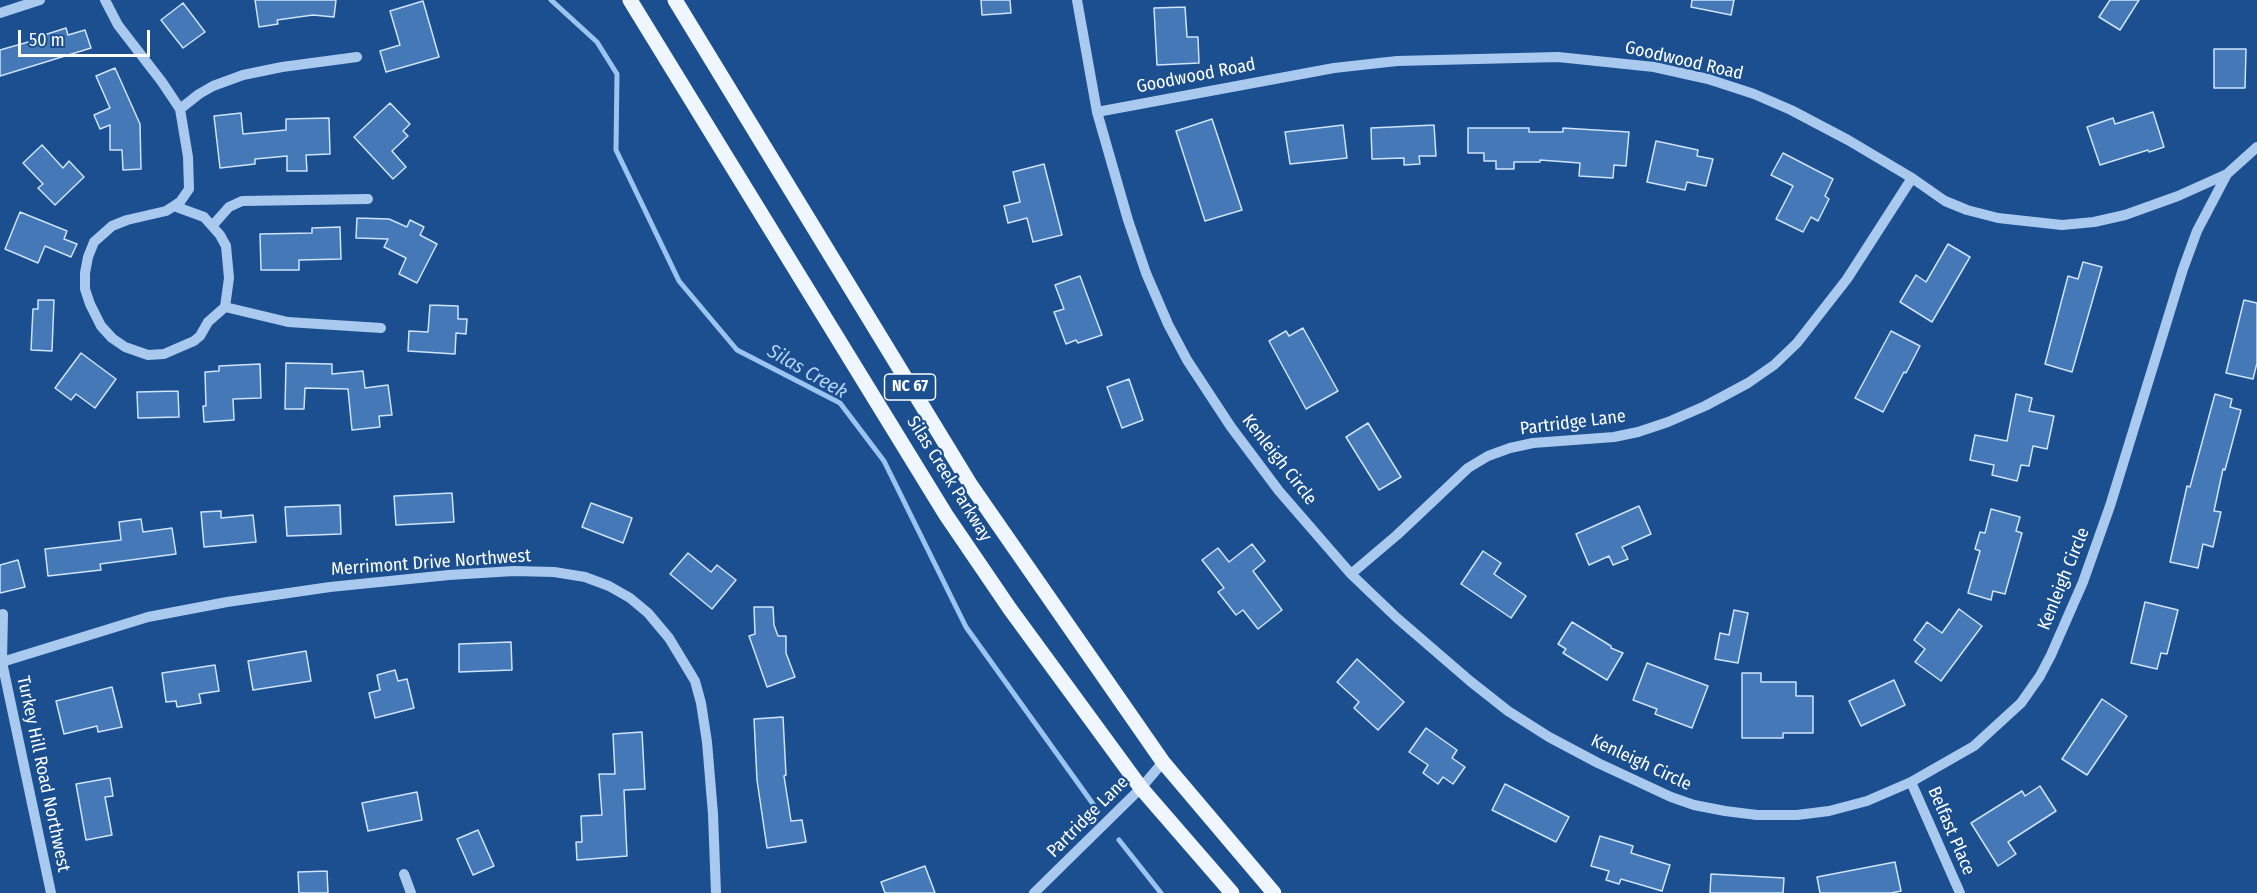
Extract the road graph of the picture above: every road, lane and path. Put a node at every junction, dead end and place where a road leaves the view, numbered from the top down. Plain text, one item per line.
1 (40, 0) edge
2 (105, 0) edge
3 (630, 0) edge
4 (675, 0) edge
5 (1077, 0) edge
6 (0, 13) edge
7 (357, 57) dead end
8 (180, 109) junction
9 (1097, 112) junction
10 (2257, 147) edge
11 (2228, 174) junction
12 (1912, 178) junction
13 (368, 199) dead end
14 (174, 206) junction
15 (213, 225) junction
16 (225, 307) junction
17 (381, 328) dead end
18 (1351, 573) junction
19 (3, 614) dead end
20 (2, 662) junction
21 (1163, 762) junction
22 (1911, 782) junction
23 (1141, 788) junction
24 (404, 874) dead end
25 (51, 893) edge
26 (411, 893) edge
27 (716, 893) edge
28 (1034, 893) edge
29 (1233, 893) edge
30 (1274, 893) edge
31 (1959, 893) edge

1 - 6 street
2 - 8 street
3 - 23 main road, Silas Creek Parkway / NC 67
4 - 21 main road, Silas Creek Parkway / NC 67
5 - 9 street, Kenleigh Circle
7 - 8 street
8 - 14 street
9 - 12 street, Goodwood Road
9 - 18 street, Kenleigh Circle
10 - 11 street, Kenleigh Circle
11 - 12 street, Goodwood Road
11 - 22 street, Kenleigh Circle
12 - 18 street, Partridge Lane
13 - 15 street
14 - 15 street
14 - 16 street
15 - 16 street
16 - 17 street
18 - 22 street, Kenleigh Circle
19 - 20 street
20 - 25 street, Turkey Hill Road Northwest
20 - 27 street, Merrimont Drive Northwest
21 - 23 street, Partridge Lane
21 - 30 main road, Silas Creek Parkway / NC 67
22 - 31 street, Belfast Place
23 - 28 street, Partridge Lane
23 - 29 main road, Silas Creek Parkway / NC 67
24 - 26 street

